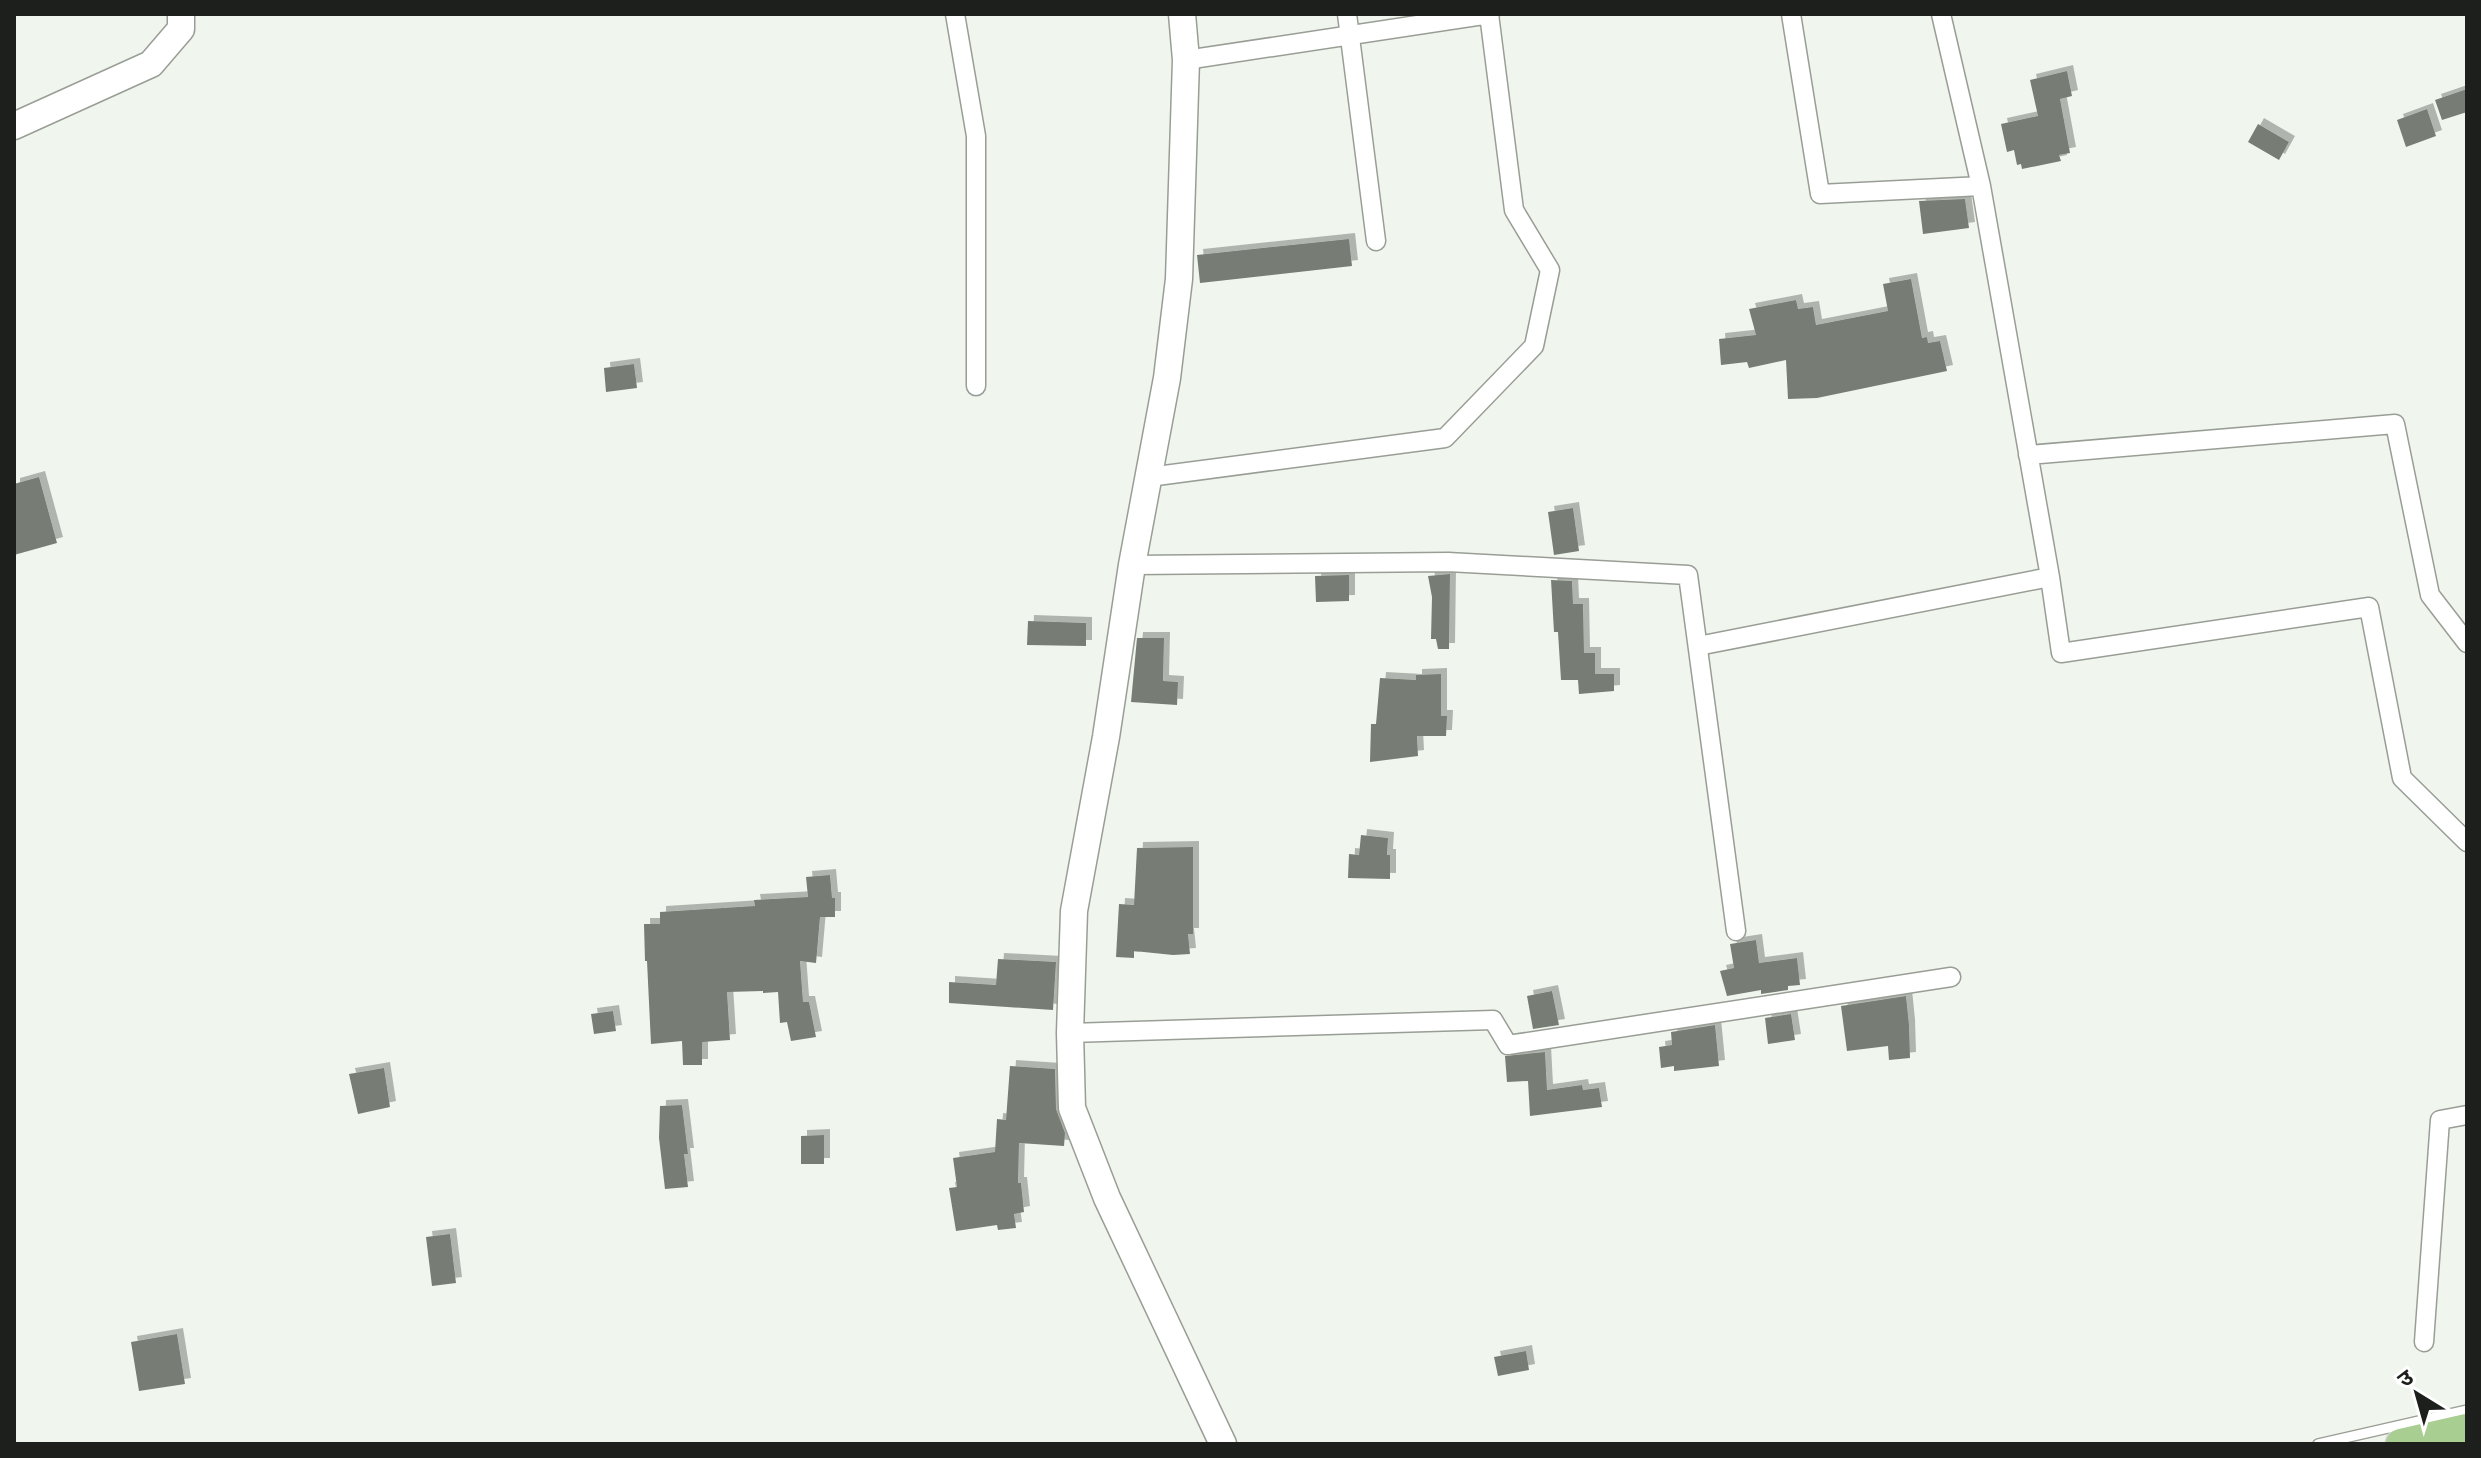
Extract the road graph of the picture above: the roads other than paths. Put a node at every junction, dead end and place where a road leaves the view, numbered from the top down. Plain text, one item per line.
1 (181, 14) edge
2 (955, 14) edge
3 (1182, 14) edge
4 (1347, 14) edge
5 (1490, 14) edge
6 (1791, 14) edge
7 (1941, 14) edge
8 (1349, 35) junction
9 (1186, 60) junction
10 (14, 126) edge
11 (1981, 186) junction
12 (1376, 241) dead end
13 (976, 386) dead end
14 (2028, 455) junction
15 (1149, 477) junction
16 (1132, 565) junction
17 (2050, 577) junction
18 (2467, 643) edge
19 (1698, 646) junction
20 (2467, 842) edge
21 (1736, 931) dead end
22 (1951, 977) dead end
23 (1070, 1033) junction
24 (2467, 1115) edge
25 (2424, 1342) dead end
26 (2467, 1410) edge
27 (2467, 1429) edge
28 (1223, 1444) edge
29 (2318, 1444) edge
30 (2401, 1444) edge

1 - 10 street
2 - 13 street
3 - 9 street
4 - 8 street
5 - 8 street
5 - 15 street
6 - 11 street
7 - 11 street
8 - 9 street
8 - 12 street
9 - 15 street
11 - 14 street
14 - 17 street
14 - 18 street
15 - 16 street
16 - 19 street
16 - 23 street
17 - 19 street
17 - 20 street
19 - 21 street
22 - 23 street
23 - 28 street
24 - 25 street
26 - 29 lane
27 - 30 main road

